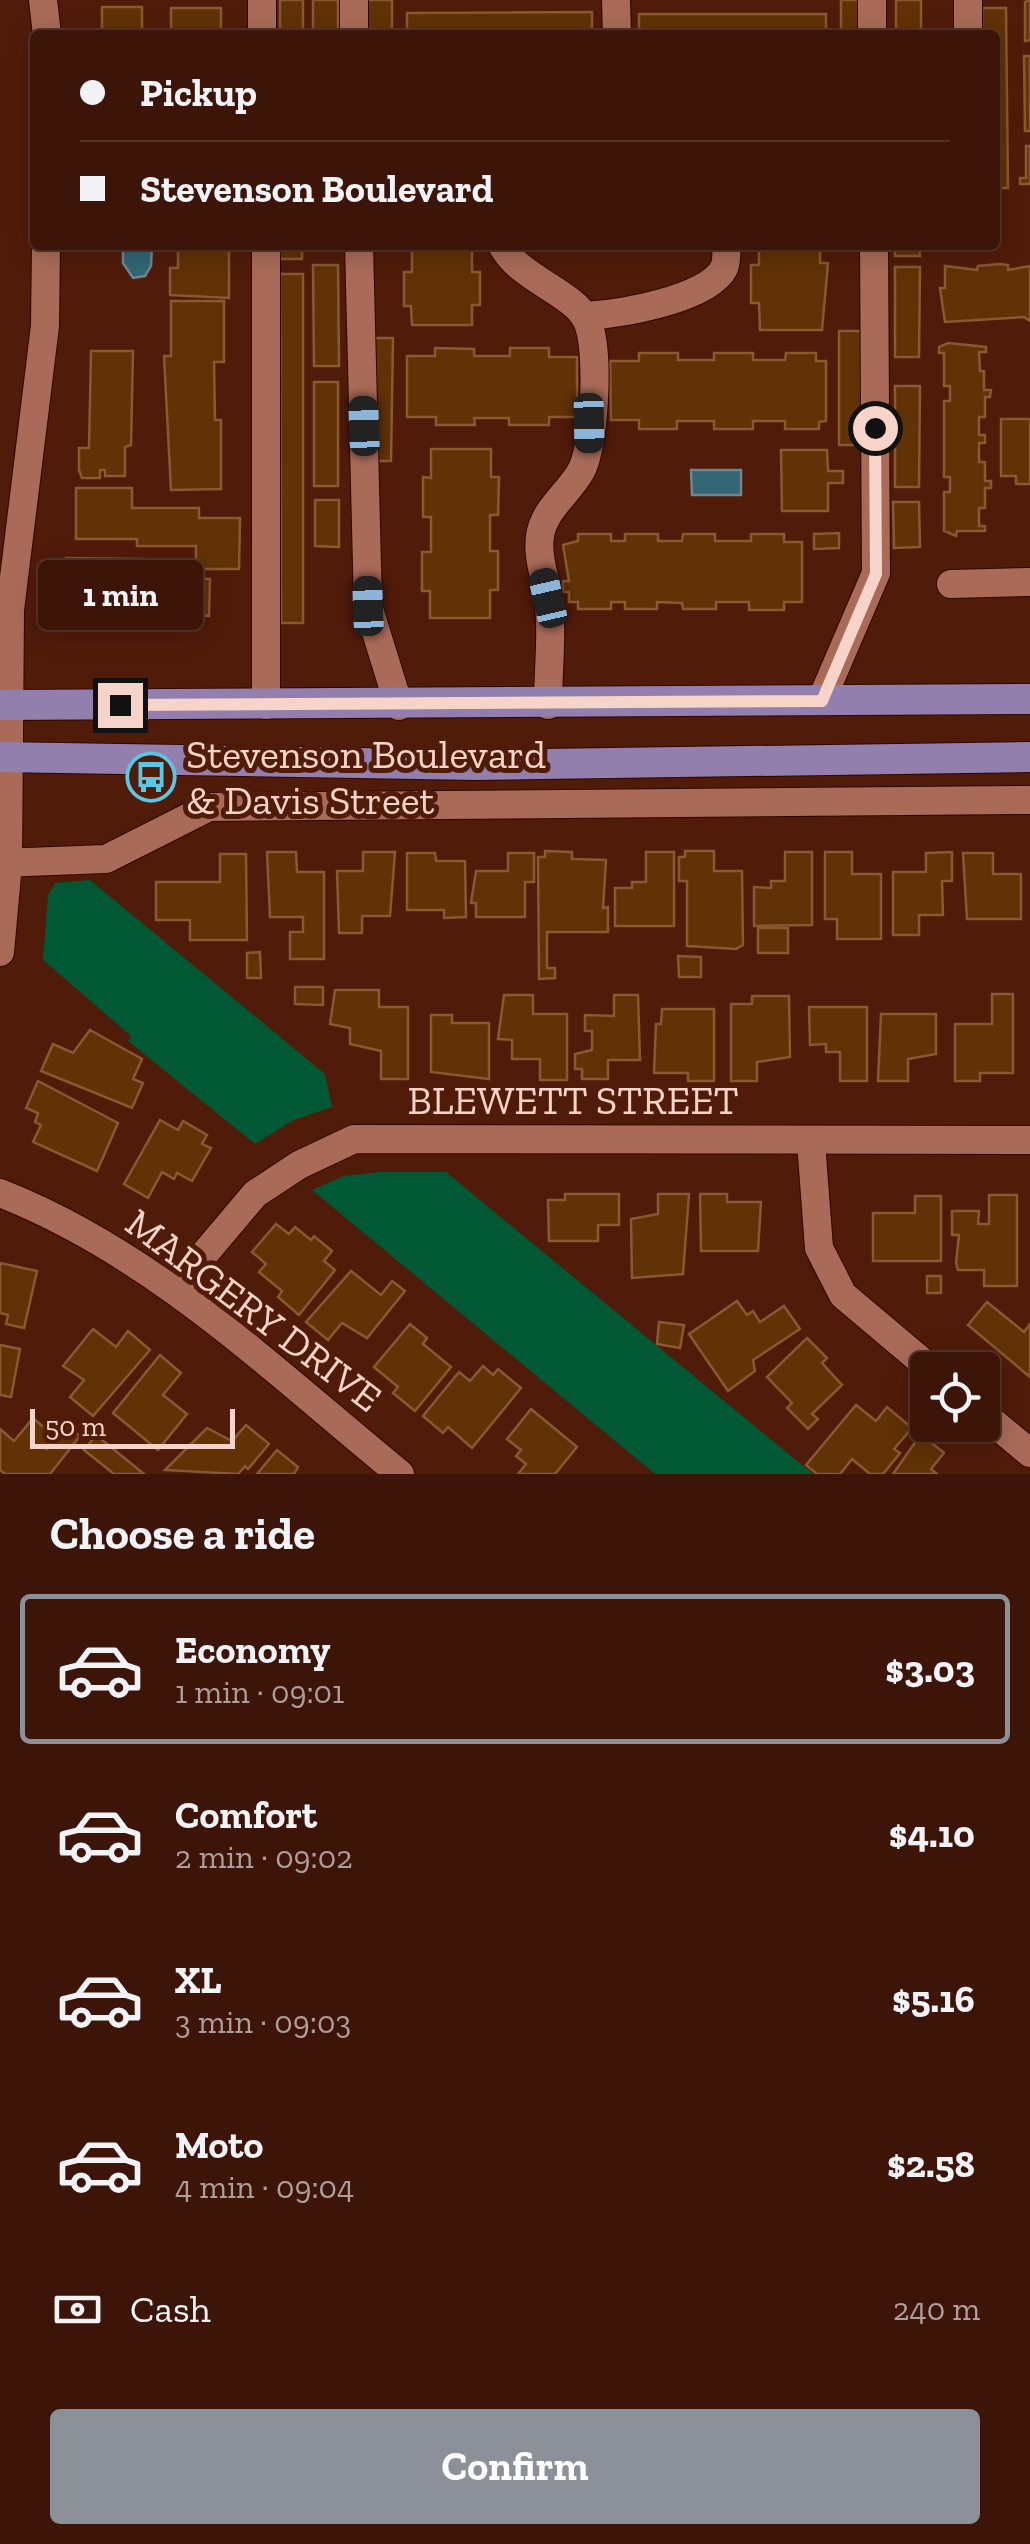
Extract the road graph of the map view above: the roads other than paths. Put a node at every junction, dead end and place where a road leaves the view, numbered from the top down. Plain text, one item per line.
1 (43, 0) edge
2 (262, 0) edge
3 (354, 0) edge
4 (616, 0) edge
5 (872, 0) edge
6 (968, 0) edge
7 (46, 30) edge
8 (262, 30) edge
9 (354, 30) edge
10 (617, 30) edge
11 (872, 30) edge
12 (968, 30) edge
13 (46, 250) edge
14 (266, 250) edge
15 (360, 250) edge
16 (506, 250) edge
17 (727, 250) edge
18 (874, 250) edge
19 (586, 316) junction
20 (13, 480) edge
21 (1030, 582) edge
22 (951, 584) dead end
23 (5, 611) edge
24 (1030, 699) edge
25 (822, 701) junction
26 (548, 704) junction
27 (6, 705) edge
28 (266, 705) junction
29 (400, 706) junction
30 (4, 756) edge
31 (1030, 757) edge
32 (1030, 800) edge
33 (4, 864) edge
34 (0, 952) edge
35 (1030, 1140) edge
36 (811, 1142) junction
37 (0, 1193) edge
38 (174, 1290) junction
39 (911, 1352) edge
40 (1000, 1428) edge
41 (1030, 1452) edge
42 (400, 1474) edge

1 - 7 street
2 - 8 street
3 - 9 street
4 - 10 street
5 - 11 street
6 - 12 street
13 - 20 street
14 - 28 street
15 - 29 street
16 - 19 street
17 - 19 street
18 - 25 street
19 - 26 street
20 - 23 street
21 - 22 street
23 - 27 street
24 - 25 main road
25 - 26 main road
26 - 29 main road
27 - 28 main road
27 - 30 street
28 - 29 main road
30 - 31 main road
30 - 33 street
32 - 33 street
33 - 34 street
35 - 36 street, BLEWETT STREET
36 - 38 street, BLEWETT STREET
36 - 39 street
37 - 38 street, MARGERY DRIVE
38 - 42 street, MARGERY DRIVE
40 - 41 street

